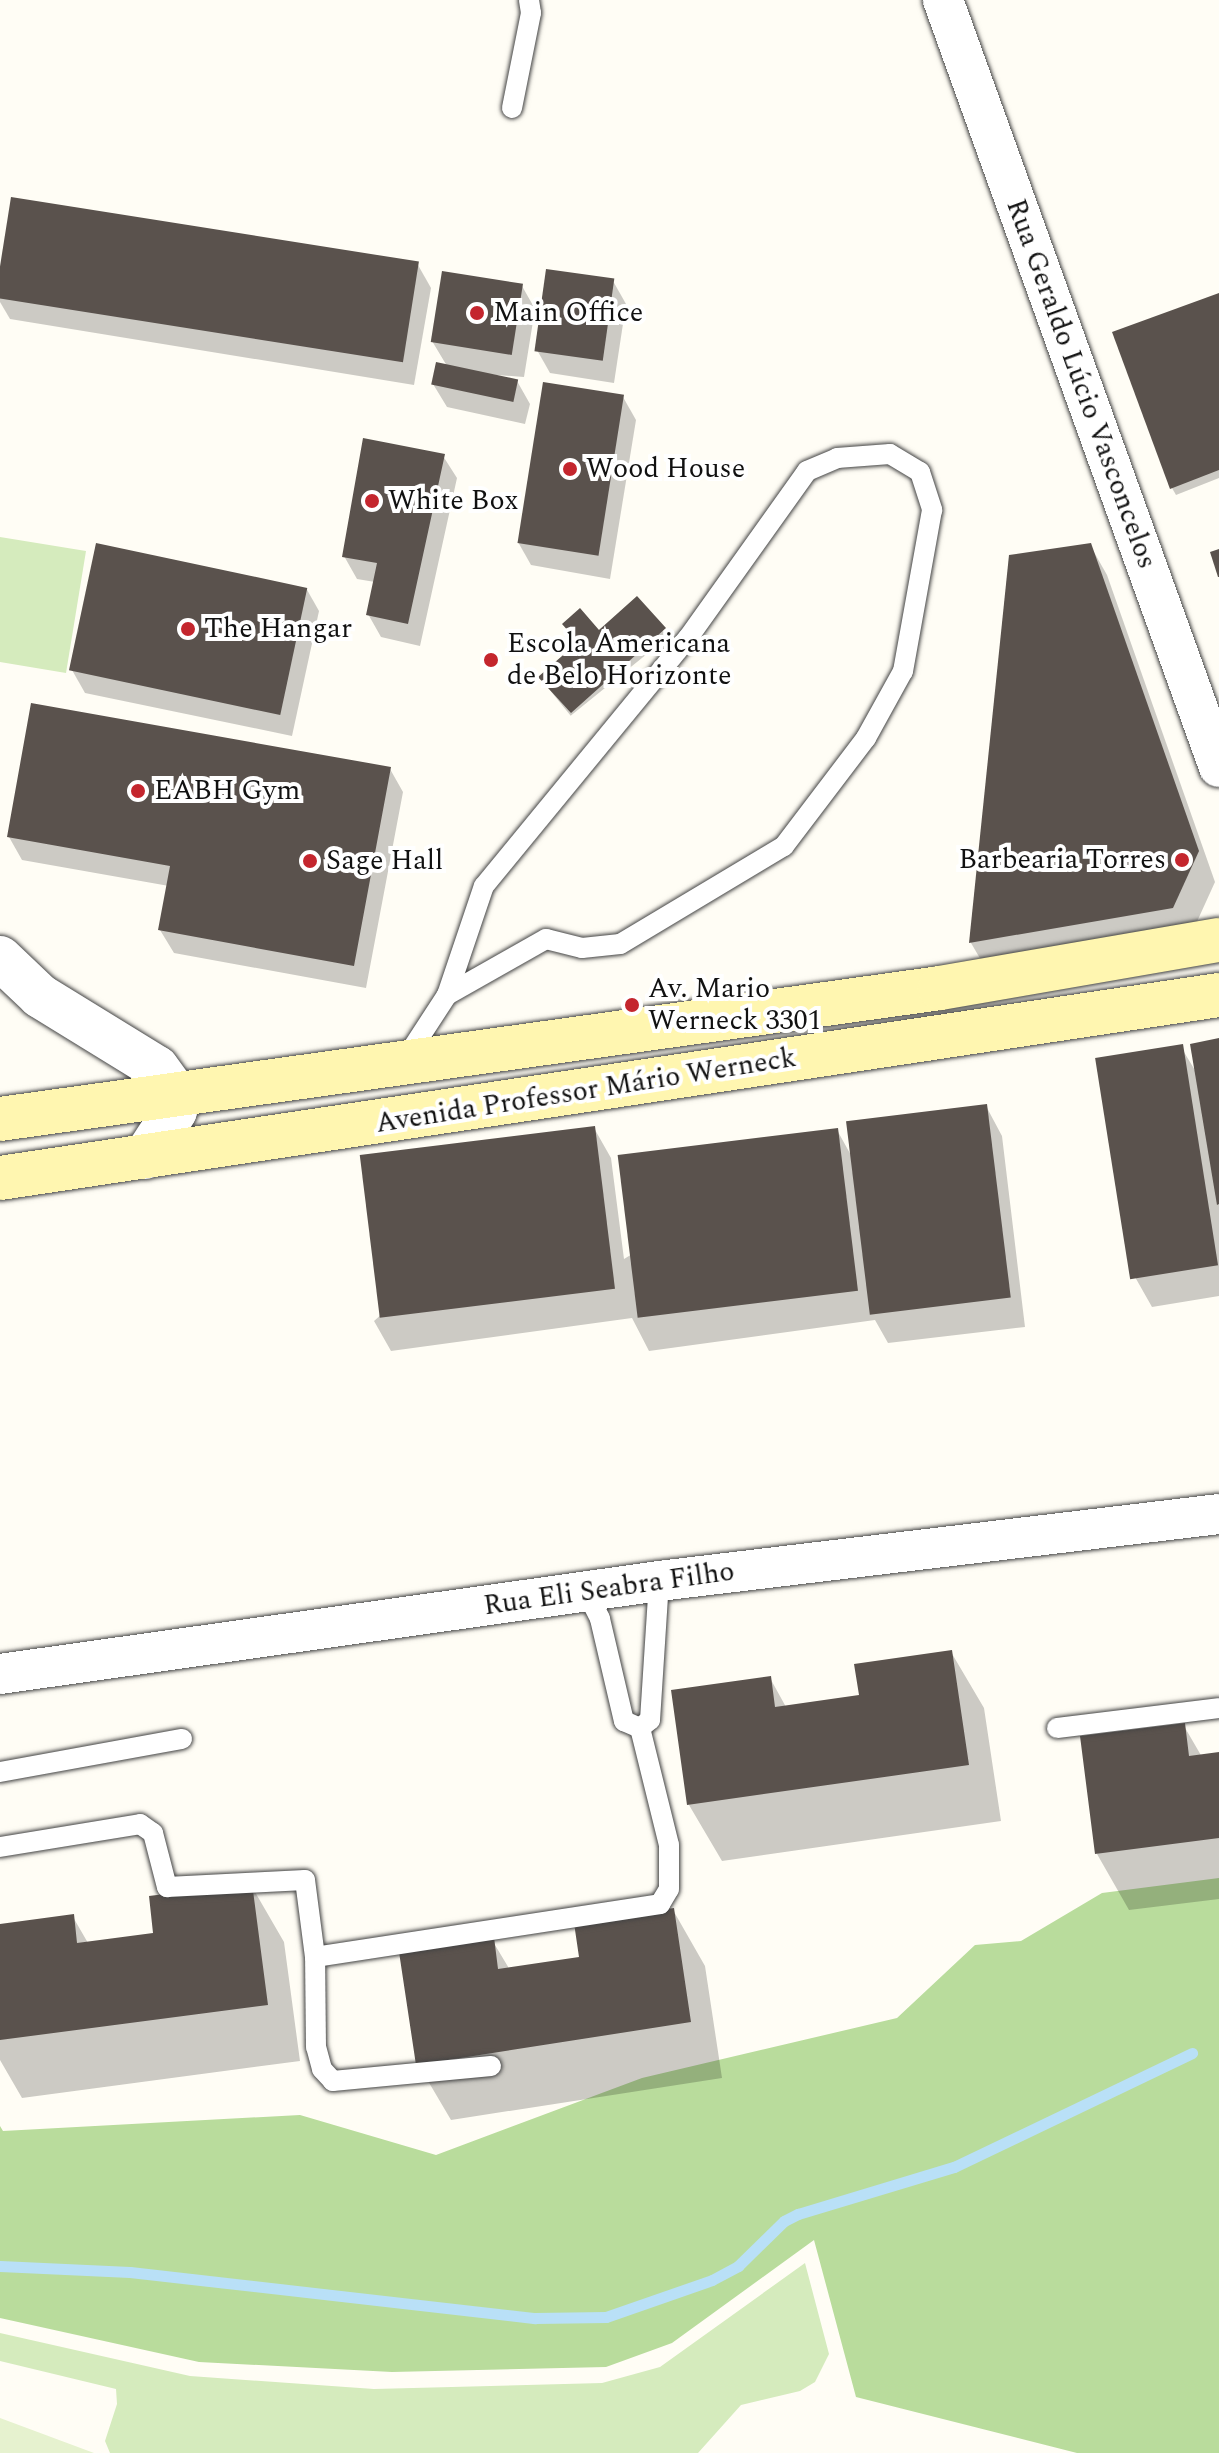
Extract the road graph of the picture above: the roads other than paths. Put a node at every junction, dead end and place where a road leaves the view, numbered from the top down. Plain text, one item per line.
1 (529, 0) edge
2 (943, 0) edge
3 (512, 108) dead end
4 (1219, 767) edge
5 (1219, 940) edge
6 (0, 958) edge
7 (447, 995) junction
8 (1219, 995) edge
9 (404, 1062) junction
10 (177, 1096) junction
11 (0, 1119) edge
12 (145, 1157) junction
13 (0, 1178) edge
14 (1219, 1514) edge
15 (659, 1581) junction
16 (586, 1591) junction
17 (0, 1674) edge
18 (1219, 1708) edge
19 (640, 1728) junction
20 (1057, 1728) dead end
21 (182, 1739) dead end
22 (0, 1772) edge
23 (0, 1847) edge
24 (315, 1957) junction
25 (491, 2066) dead end

1 - 3 lane
2 - 4 street, Rua Geraldo Lúcio Vasconcelos
5 - 9 main road, Avenida Professor Mário Werneck
6 - 10 street
7 - 7 lane
7 - 9 lane
8 - 12 main road, Avenida Professor Mário Werneck
9 - 10 main road, Avenida Professor Mário Werneck
10 - 11 main road, Avenida Professor Mário Werneck
10 - 12 street
12 - 13 main road, Avenida Professor Mário Werneck
14 - 15 street, Rua Eli Seabra Filho
15 - 16 street, Rua Eli Seabra Filho
15 - 19 lane
16 - 17 street, Rua Eli Seabra Filho
16 - 19 lane
18 - 20 lane
19 - 24 lane
21 - 22 lane
23 - 24 lane
24 - 25 lane

